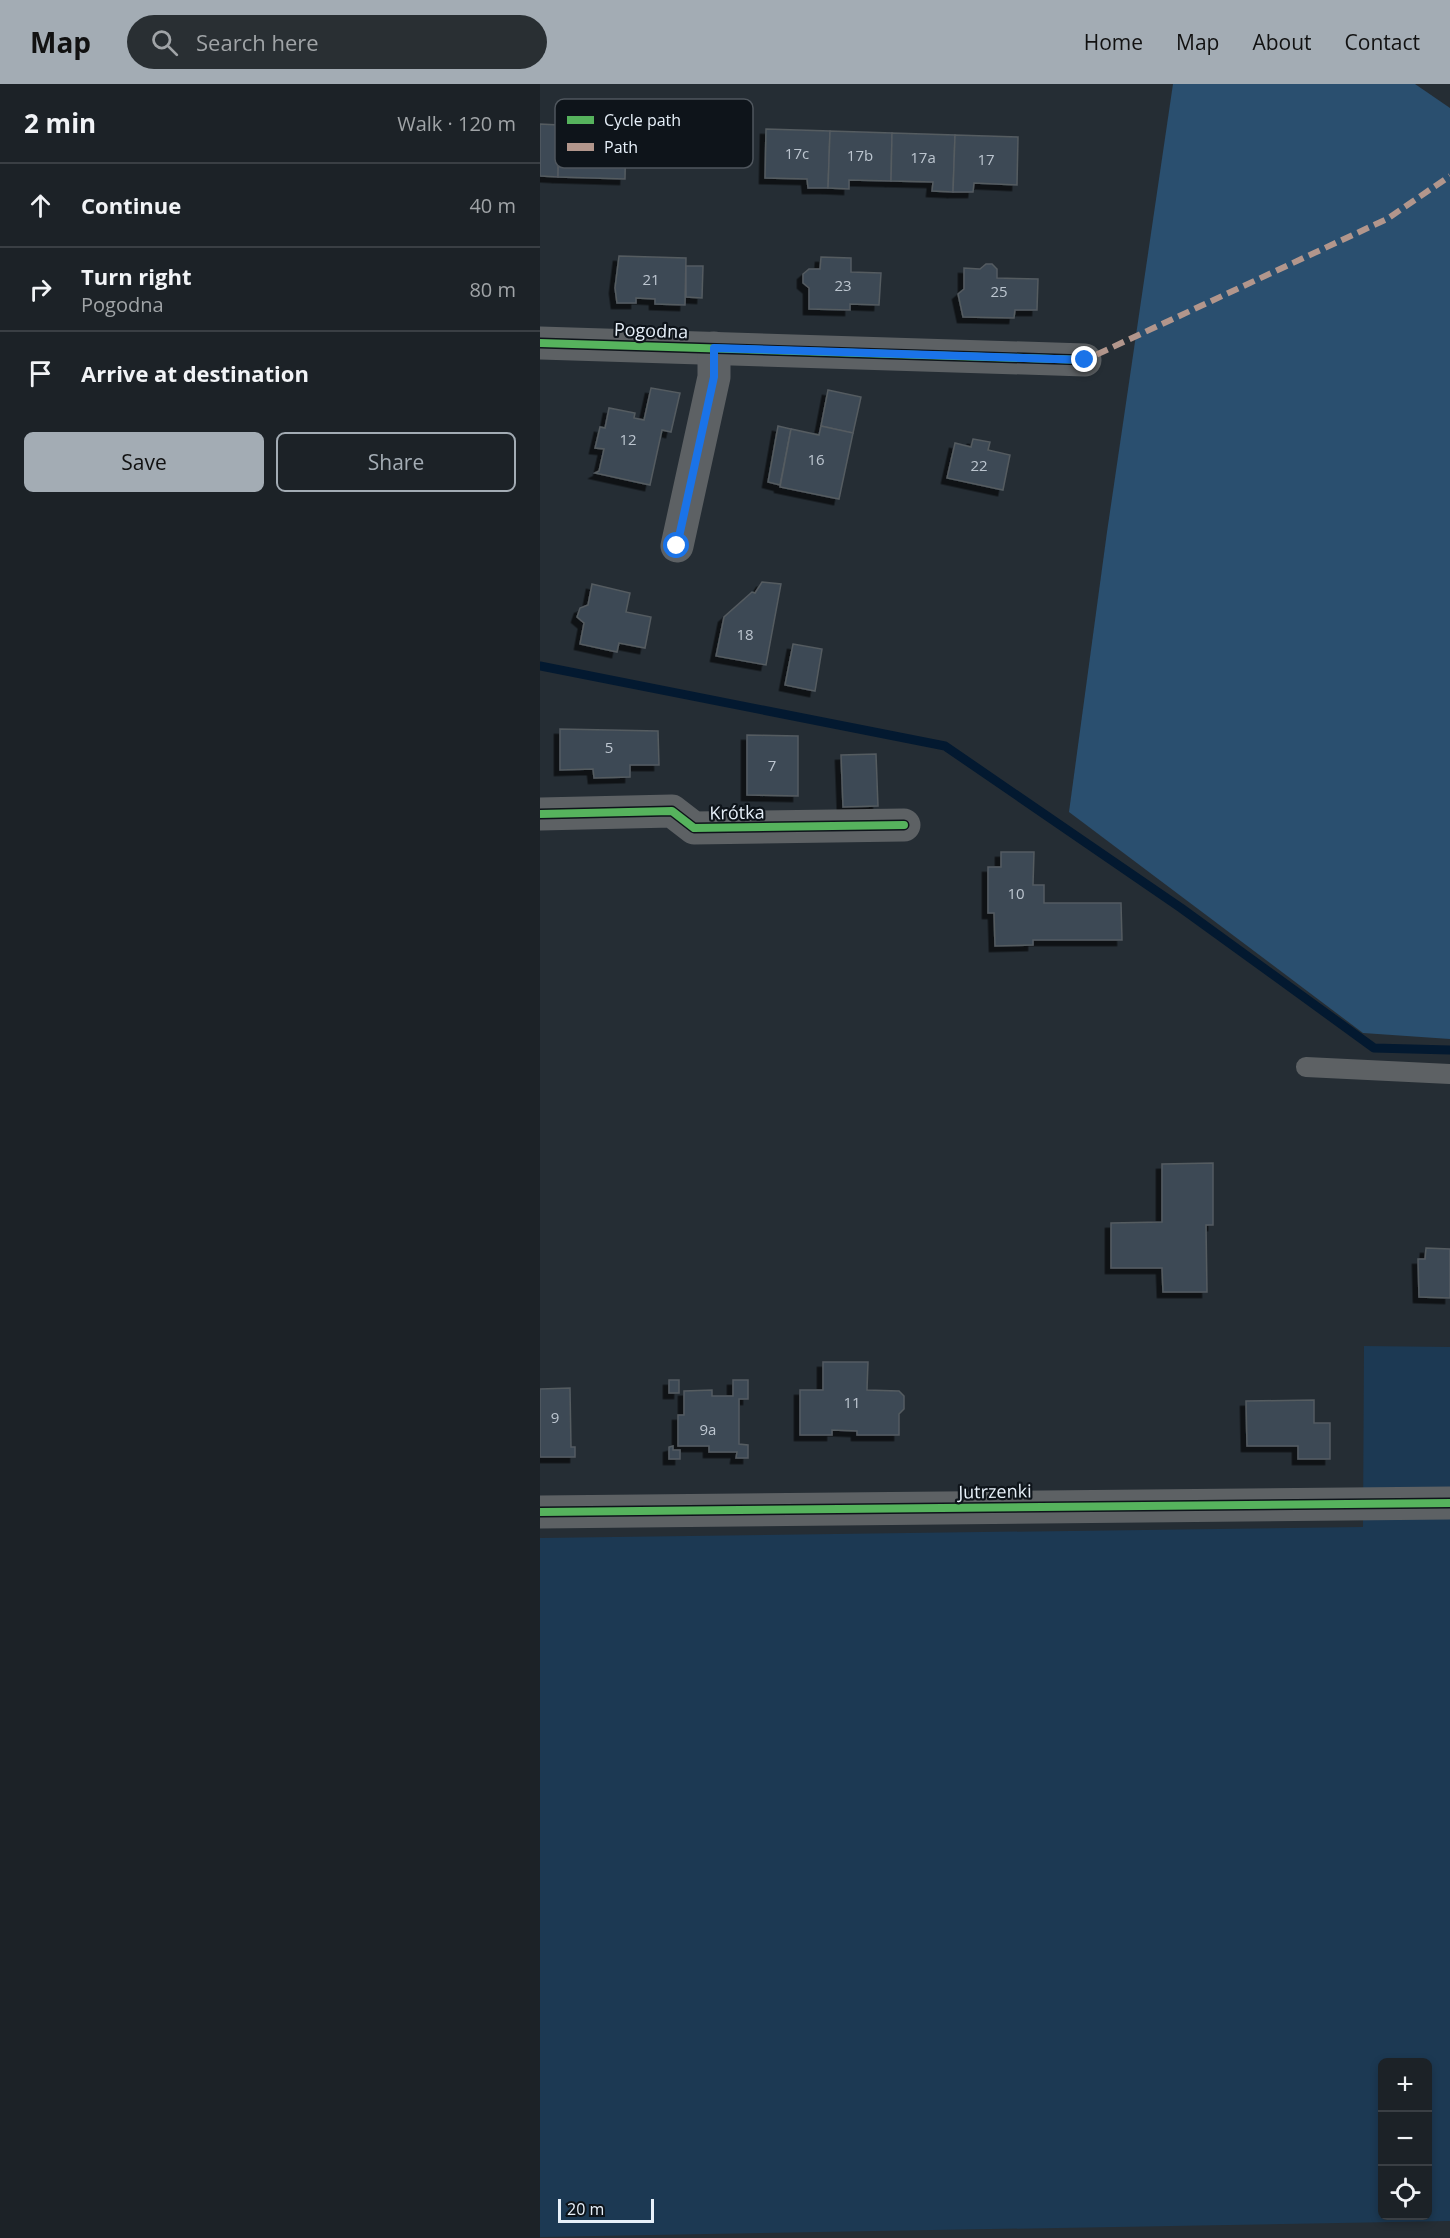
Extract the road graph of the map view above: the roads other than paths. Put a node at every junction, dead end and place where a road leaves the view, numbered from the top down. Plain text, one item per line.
1 (540, 343) edge
2 (714, 348) junction
3 (1085, 360) dead end
4 (677, 546) dead end
5 (540, 814) edge
6 (904, 825) dead end
7 (1306, 1067) dead end
8 (1450, 1074) edge
9 (1450, 1503) edge
10 (540, 1512) edge

1 - 2 street, Pogodna
2 - 3 street, Pogodna
2 - 4 street
5 - 6 street, Krótka
7 - 8 lane
9 - 10 street, Jutrzenki

